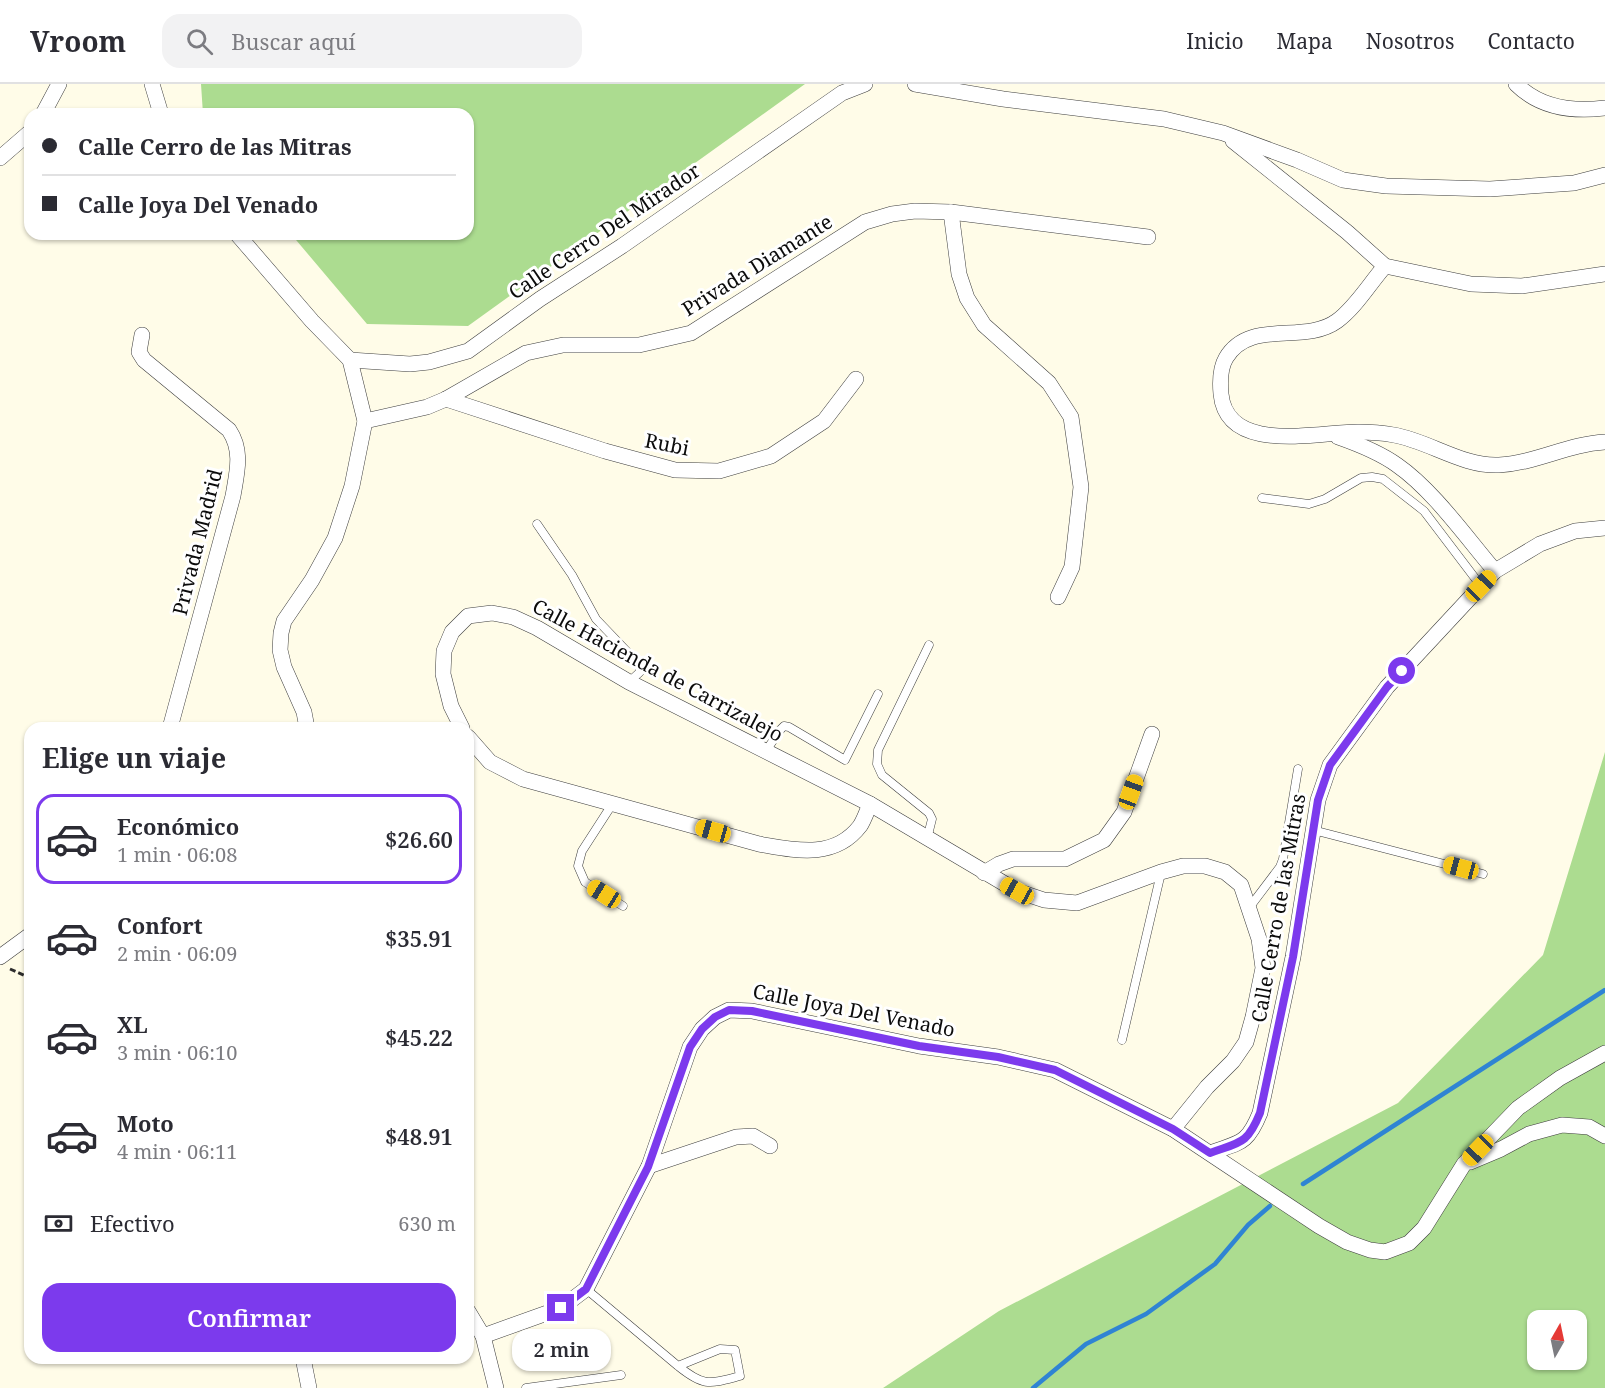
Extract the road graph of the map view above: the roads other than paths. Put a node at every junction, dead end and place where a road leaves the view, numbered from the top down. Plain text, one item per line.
1 (59, 84) edge
2 (152, 84) edge
3 (865, 84) edge
4 (915, 84) edge
5 (1516, 84) edge
6 (46, 108) edge
7 (159, 108) edge
8 (1605, 108) edge
9 (1223, 133) junction
10 (24, 137) edge
11 (0, 158) edge
12 (1605, 175) edge
13 (951, 212) junction
14 (1149, 237) dead end
15 (242, 240) edge
16 (1385, 266) junction
17 (1605, 274) edge
18 (142, 335) dead end
19 (350, 360) junction
20 (856, 379) dead end
21 (446, 399) junction
22 (365, 421) junction
23 (1329, 434) junction
24 (1605, 442) edge
25 (1262, 498) dead end
26 (537, 524) dead end
27 (1605, 528) edge
28 (1495, 571) junction
29 (1481, 586) junction
30 (1058, 597) dead end
31 (928, 645) dead end
32 (628, 682) junction
33 (878, 694) dead end
34 (172, 722) edge
35 (306, 722) edge
36 (459, 722) edge
37 (1152, 734) dead end
38 (474, 744) edge
39 (766, 751) junction
40 (1298, 769) dead end
41 (613, 803) junction
42 (870, 804) junction
43 (1313, 830) junction
44 (927, 838) junction
45 (1161, 872) junction
46 (984, 873) junction
47 (1483, 874) dead end
48 (623, 906) dead end
49 (1249, 908) junction
50 (24, 942) edge
51 (5, 963) edge
52 (1122, 1040) dead end
53 (1603, 1055) edge
54 (1173, 1129) junction
55 (1605, 1136) edge
56 (770, 1146) dead end
57 (1210, 1153) junction
58 (1464, 1164) junction
59 (648, 1167) junction
60 (586, 1289) junction
61 (474, 1321) edge
62 (483, 1336) junction
63 (304, 1364) edge
64 (678, 1366) junction
65 (621, 1375) dead end
66 (309, 1388) edge
67 (496, 1388) edge
68 (526, 1388) edge

1 - 6 street
2 - 7 street
3 - 19 street, Calle Cerro Del Mirador
4 - 9 street
5 - 8 street
9 - 12 street
9 - 16 street
10 - 11 street
13 - 14 street, Privada Diamante
13 - 21 street, Privada Diamante
13 - 30 street
15 - 19 street
16 - 17 street
16 - 23 street
18 - 34 street, Privada Madrid
19 - 22 street
20 - 21 street, Rubi
21 - 22 street, Privada Diamante
22 - 35 street
23 - 24 street
23 - 28 street
25 - 29 lane
26 - 32 lane
27 - 28 street, Calle Cerro de las Mitras
28 - 29 street, Calle Cerro de las Mitras
29 - 43 street, Calle Cerro de las Mitras
31 - 44 lane
32 - 36 street, Calle Hacienda de Carrizalejo
32 - 39 street, Calle Hacienda de Carrizalejo
33 - 39 lane
37 - 46 street
38 - 41 street
39 - 42 street, Calle Hacienda de Carrizalejo
40 - 49 lane
41 - 42 street
41 - 48 lane
42 - 44 street, Calle Hacienda de Carrizalejo
43 - 47 lane
43 - 57 street, Calle Cerro de las Mitras
44 - 46 street, Calle Hacienda de Carrizalejo
45 - 46 street, Calle Hacienda de Carrizalejo
45 - 49 street, Calle Hacienda de Carrizalejo
45 - 52 lane
49 - 54 street, Calle Hacienda de Carrizalejo
50 - 51 street
53 - 58 street
54 - 57 street, Calle Joya Del Venado
54 - 59 street, Calle Joya Del Venado
55 - 58 street
56 - 59 street
57 - 58 street, Calle Joya Del Venado
59 - 60 street, Calle Joya Del Venado
60 - 62 street, Calle Joya Del Venado
60 - 64 lane
61 - 62 street
62 - 67 street
63 - 66 street
64 - 64 lane
65 - 68 lane

